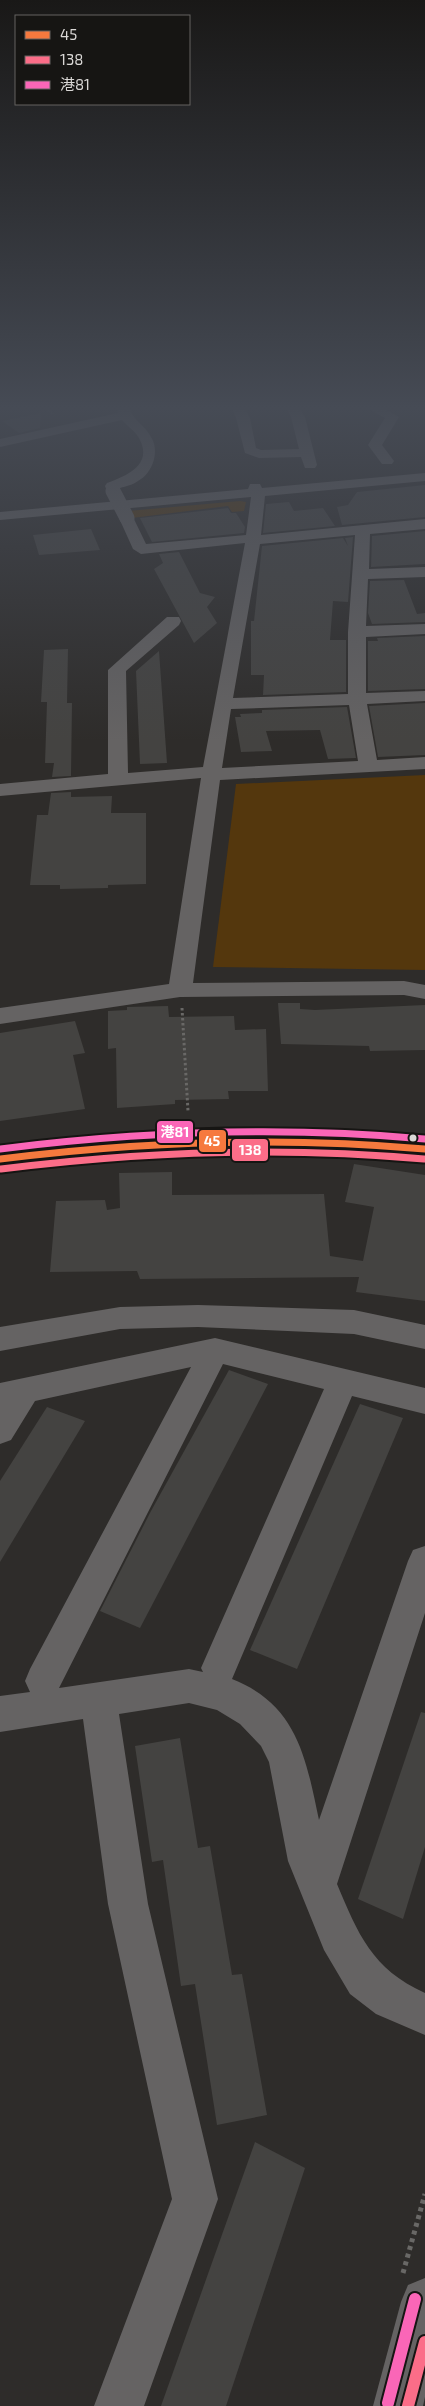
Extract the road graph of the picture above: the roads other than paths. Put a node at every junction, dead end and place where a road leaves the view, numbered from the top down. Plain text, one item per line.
1 (126, 516) edge
2 (251, 516) edge
3 (425, 524) edge
4 (363, 530) junction
5 (247, 540) junction
6 (425, 572) edge
7 (362, 574) junction
8 (173, 620) dead end
9 (425, 630) edge
10 (357, 632) junction
11 (425, 696) edge
12 (356, 698) junction
13 (223, 704) junction
14 (425, 763) edge
15 (368, 765) junction
16 (210, 775) junction
17 (118, 780) junction
18 (0, 790) edge
19 (180, 990) junction
20 (425, 992) edge
21 (0, 1016) edge
22 (425, 1133) edge
23 (0, 1144) edge
24 (425, 1149) edge
25 (0, 1159) edge
26 (425, 1337) edge
27 (0, 1339) edge
28 (215, 1350) junction
29 (343, 1381) junction
30 (13, 1393) edge
31 (425, 1402) edge
32 (0, 1431) edge
33 (425, 1560) edge
34 (219, 1668) dead end
35 (43, 1680) dead end
36 (98, 1700) junction
37 (0, 1714) edge
38 (317, 1884) junction
39 (425, 2014) edge
40 (425, 2302) edge
41 (119, 2406) edge
42 (398, 2406) edge

1 - 5 street, bridge
2 - 5 street
3 - 4 street
4 - 5 street
4 - 7 street
5 - 13 street
6 - 7 street
7 - 10 street
8 - 17 street
9 - 10 street
10 - 12 street
11 - 12 street
12 - 13 street
12 - 15 street
13 - 16 street
14 - 15 street
15 - 16 street
16 - 17 street
16 - 19 street
17 - 18 street
19 - 20 street
19 - 21 street
22 - 23 street
24 - 25 street
26 - 27 street
28 - 29 street
28 - 30 street
28 - 35 street
29 - 31 street
29 - 34 street
30 - 32 street
33 - 38 street
36 - 37 street
36 - 38 street
36 - 41 street
38 - 39 street
40 - 42 street

